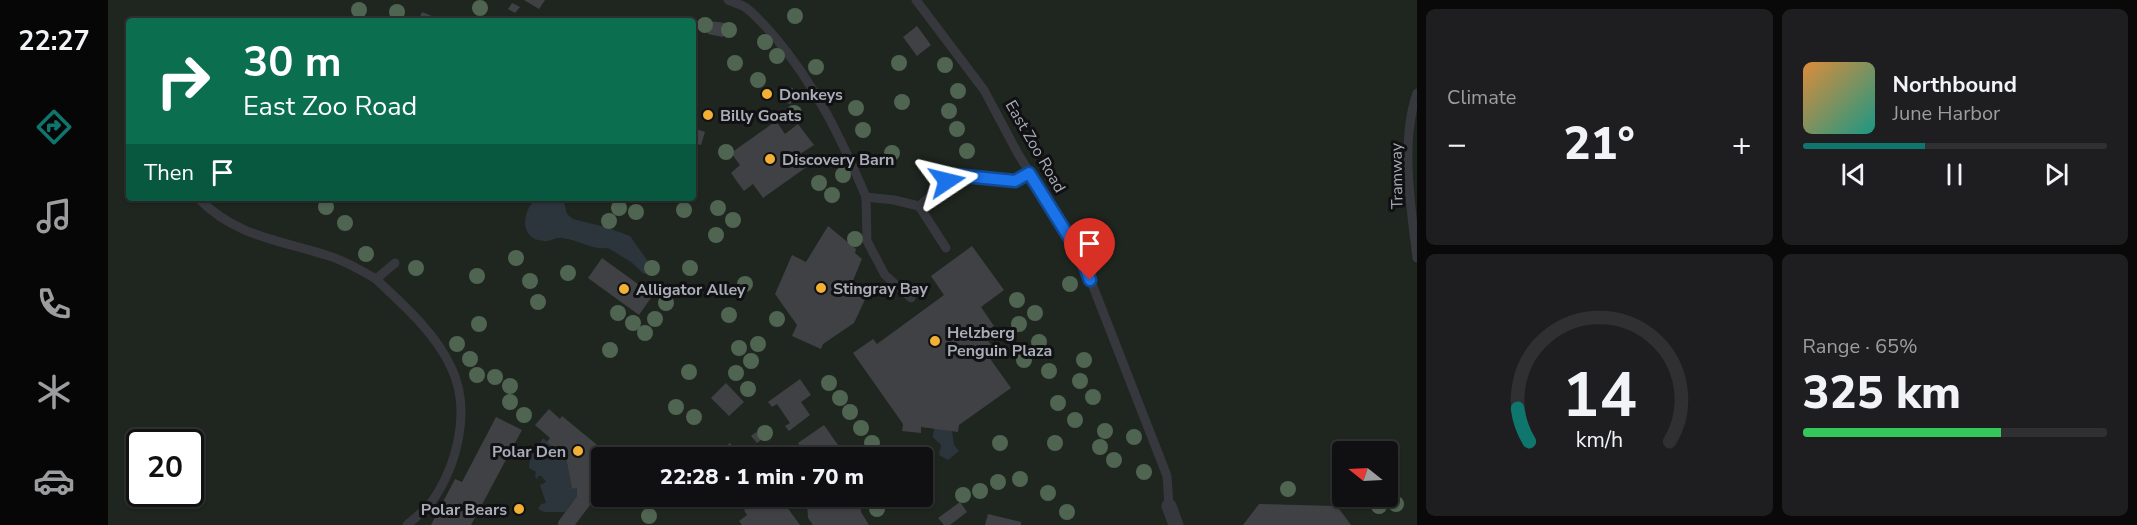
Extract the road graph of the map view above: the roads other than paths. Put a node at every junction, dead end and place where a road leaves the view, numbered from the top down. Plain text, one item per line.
1 (728, 0) edge
2 (916, 0) edge
3 (1417, 93) edge
4 (1029, 173) junction
5 (866, 197) junction
6 (201, 201) edge
7 (919, 206) junction
8 (946, 248) dead end
9 (1417, 258) edge
10 (395, 263) dead end
11 (376, 279) junction
12 (911, 298) dead end
13 (1169, 506) joint
14 (407, 525) edge
15 (1176, 525) edge

1 - 5 lane
2 - 4 lane, East Zoo Road
3 - 9 lane, Tramway
4 - 7 lane
4 - 13 lane, East Zoo Road
5 - 7 lane
5 - 12 lane
6 - 11 lane
7 - 8 lane
10 - 11 lane
11 - 14 lane
13 - 15 street, East Zoo Road

